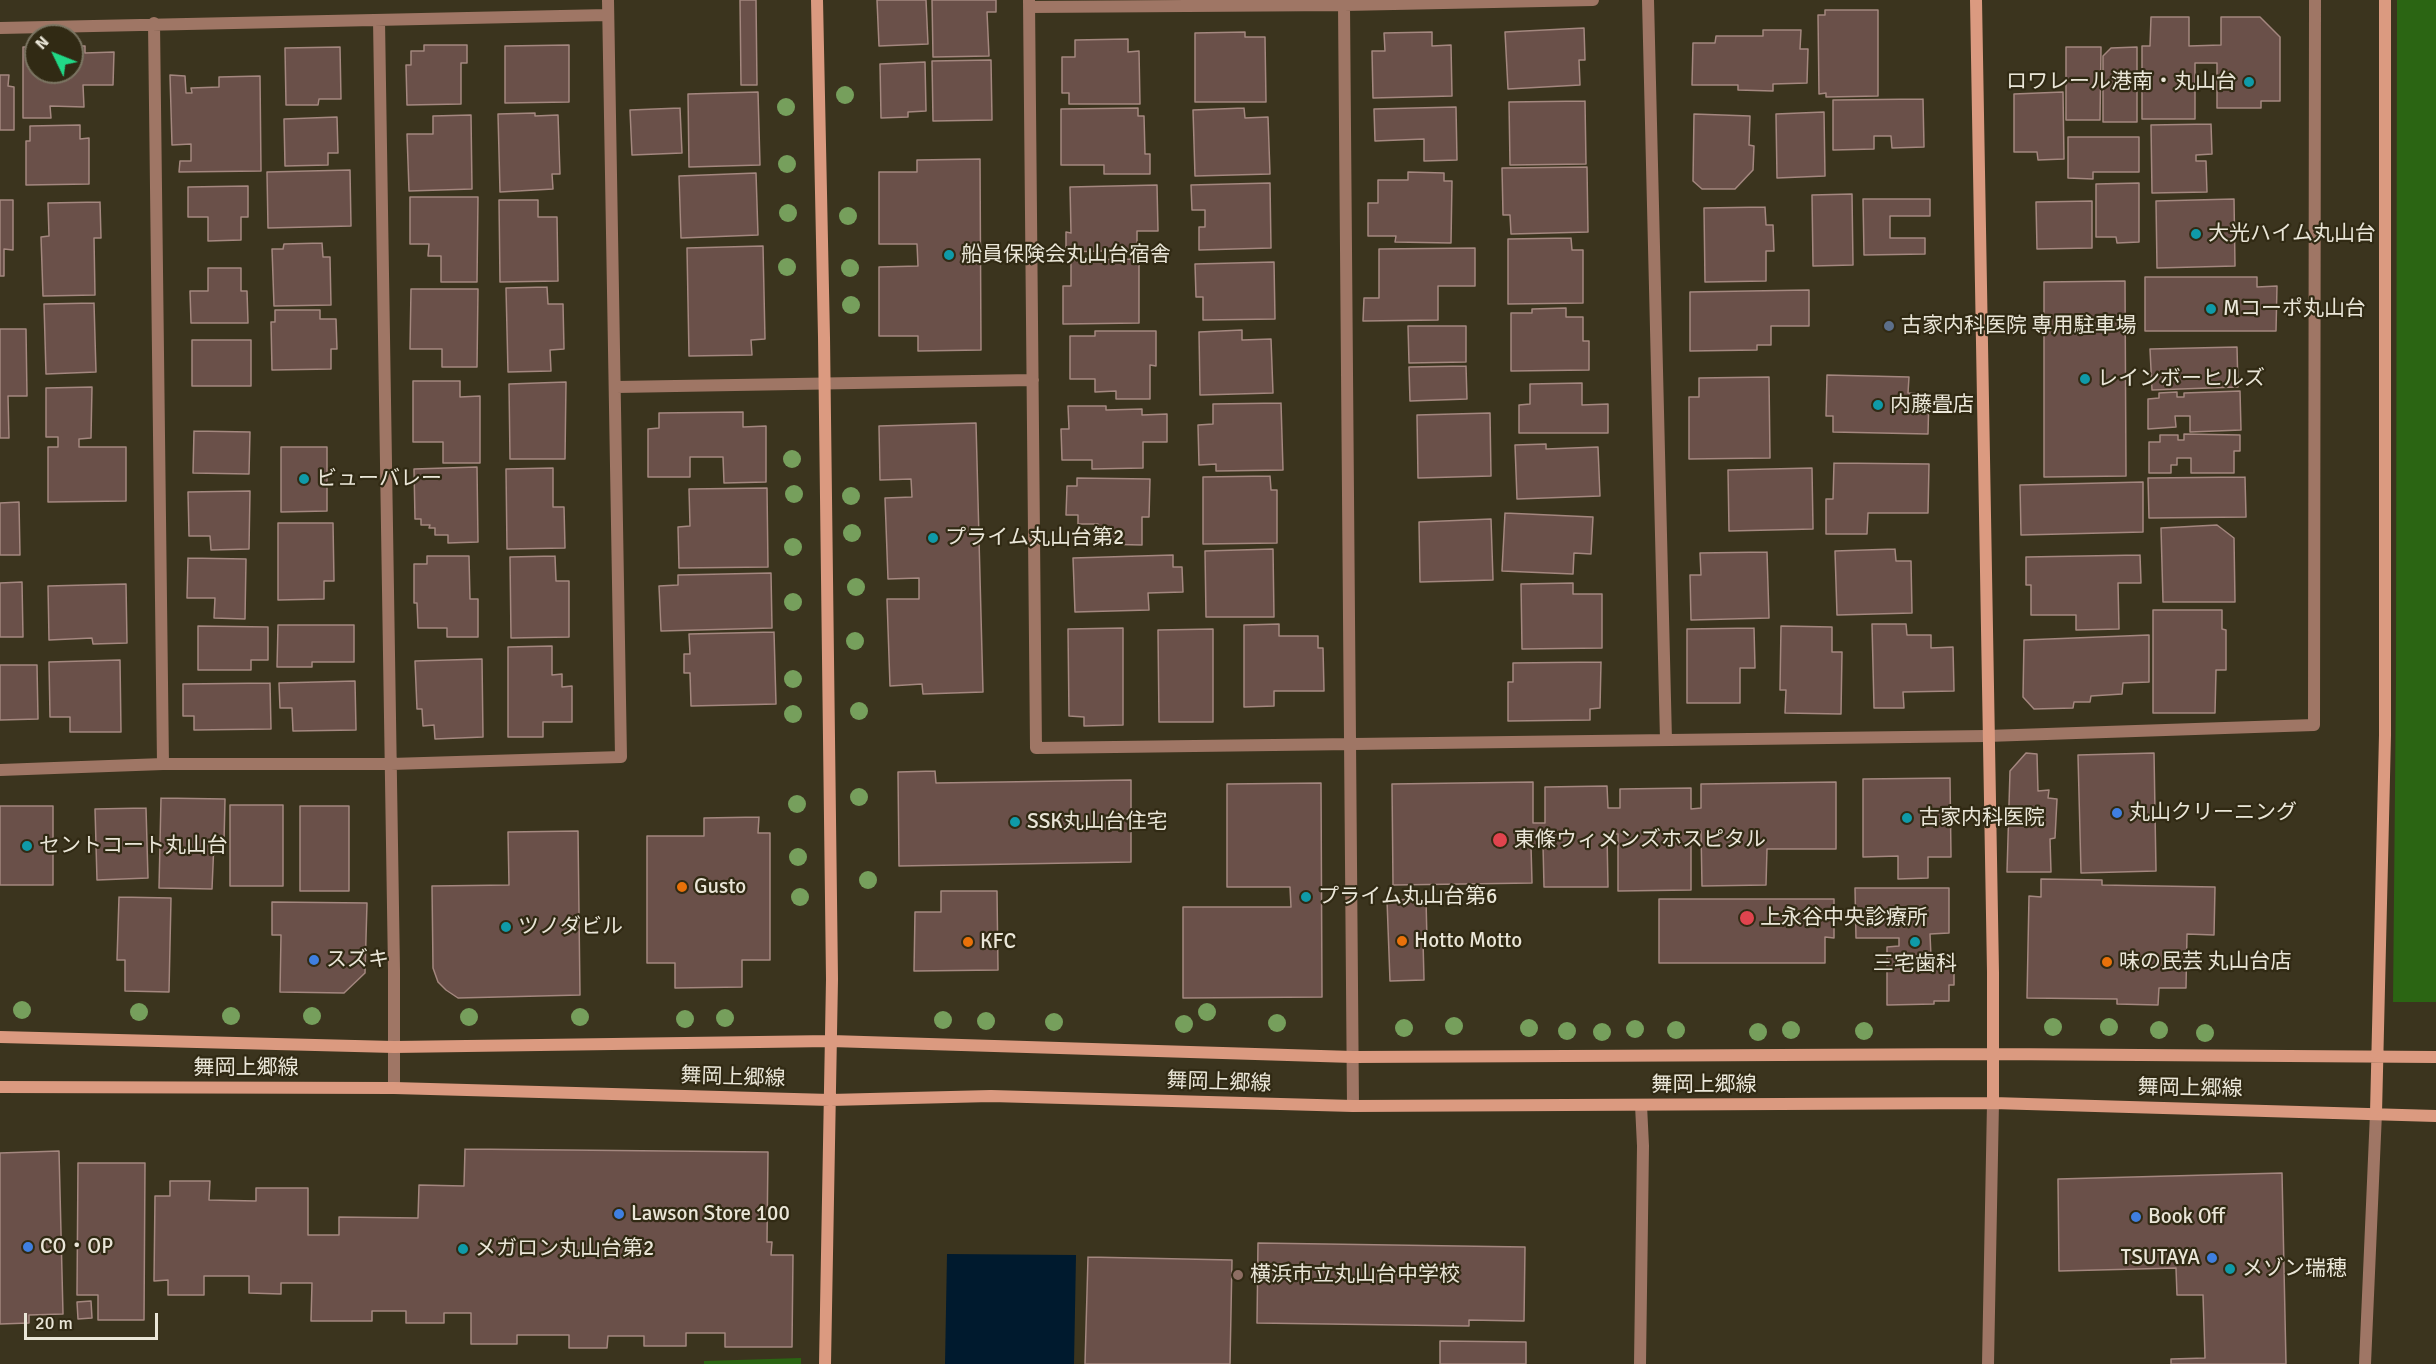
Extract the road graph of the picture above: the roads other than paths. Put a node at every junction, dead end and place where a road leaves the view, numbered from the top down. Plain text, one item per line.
1 (608, 0) edge
2 (817, 0) edge
3 (1593, 0) edge
4 (1648, 0) edge
5 (1976, 0) edge
6 (2315, 0) edge
7 (2385, 0) edge
8 (1029, 4) edge
9 (1344, 5) junction
10 (608, 15) junction
11 (379, 20) junction
12 (154, 23) junction
13 (0, 28) edge
14 (1033, 381) junction
15 (824, 382) junction
16 (616, 387) junction
17 (1988, 736) junction
18 (1666, 740) junction
19 (1350, 745) junction
20 (163, 764) junction
21 (391, 764) junction
22 (0, 770) edge
23 (0, 1036) edge
24 (831, 1041) junction
25 (394, 1047) junction
26 (1994, 1054) junction
27 (1353, 1057) junction
28 (2436, 1057) edge
29 (2376, 1058) junction
30 (0, 1087) edge
31 (394, 1088) junction
32 (830, 1100) junction
33 (1994, 1103) junction
34 (1641, 1105) junction
35 (1353, 1106) junction
36 (2376, 1113) junction
37 (2436, 1116) edge
38 (825, 1364) edge
39 (1640, 1364) edge
40 (1988, 1364) edge
41 (2365, 1364) edge

1 - 10 street
2 - 15 street
3 - 9 street
4 - 18 street
5 - 17 street
6 - 17 street
7 - 29 street
8 - 9 street
8 - 14 street
9 - 19 street
10 - 11 street
10 - 16 street
11 - 12 street
11 - 21 street
12 - 13 street
12 - 20 street
14 - 15 street
14 - 19 street
15 - 16 street
15 - 24 street
16 - 21 street
17 - 18 street
17 - 26 street
18 - 19 street
19 - 27 street
20 - 21 street
20 - 22 street
21 - 25 street
23 - 25 street, 舞岡上郷線
24 - 25 street, 舞岡上郷線
24 - 27 street, 舞岡上郷線
24 - 32 street
25 - 31 street
26 - 27 street, 舞岡上郷線
26 - 29 street, 舞岡上郷線
26 - 33 street
27 - 35 street
28 - 29 street, 舞岡上郷線
29 - 36 street
30 - 31 street, 舞岡上郷線
31 - 32 street, 舞岡上郷線
32 - 35 street, 舞岡上郷線
32 - 38 street
33 - 34 street, 舞岡上郷線
33 - 36 street, 舞岡上郷線
33 - 40 street
34 - 35 street, 舞岡上郷線
34 - 39 street
36 - 37 street, 舞岡上郷線
36 - 41 street

